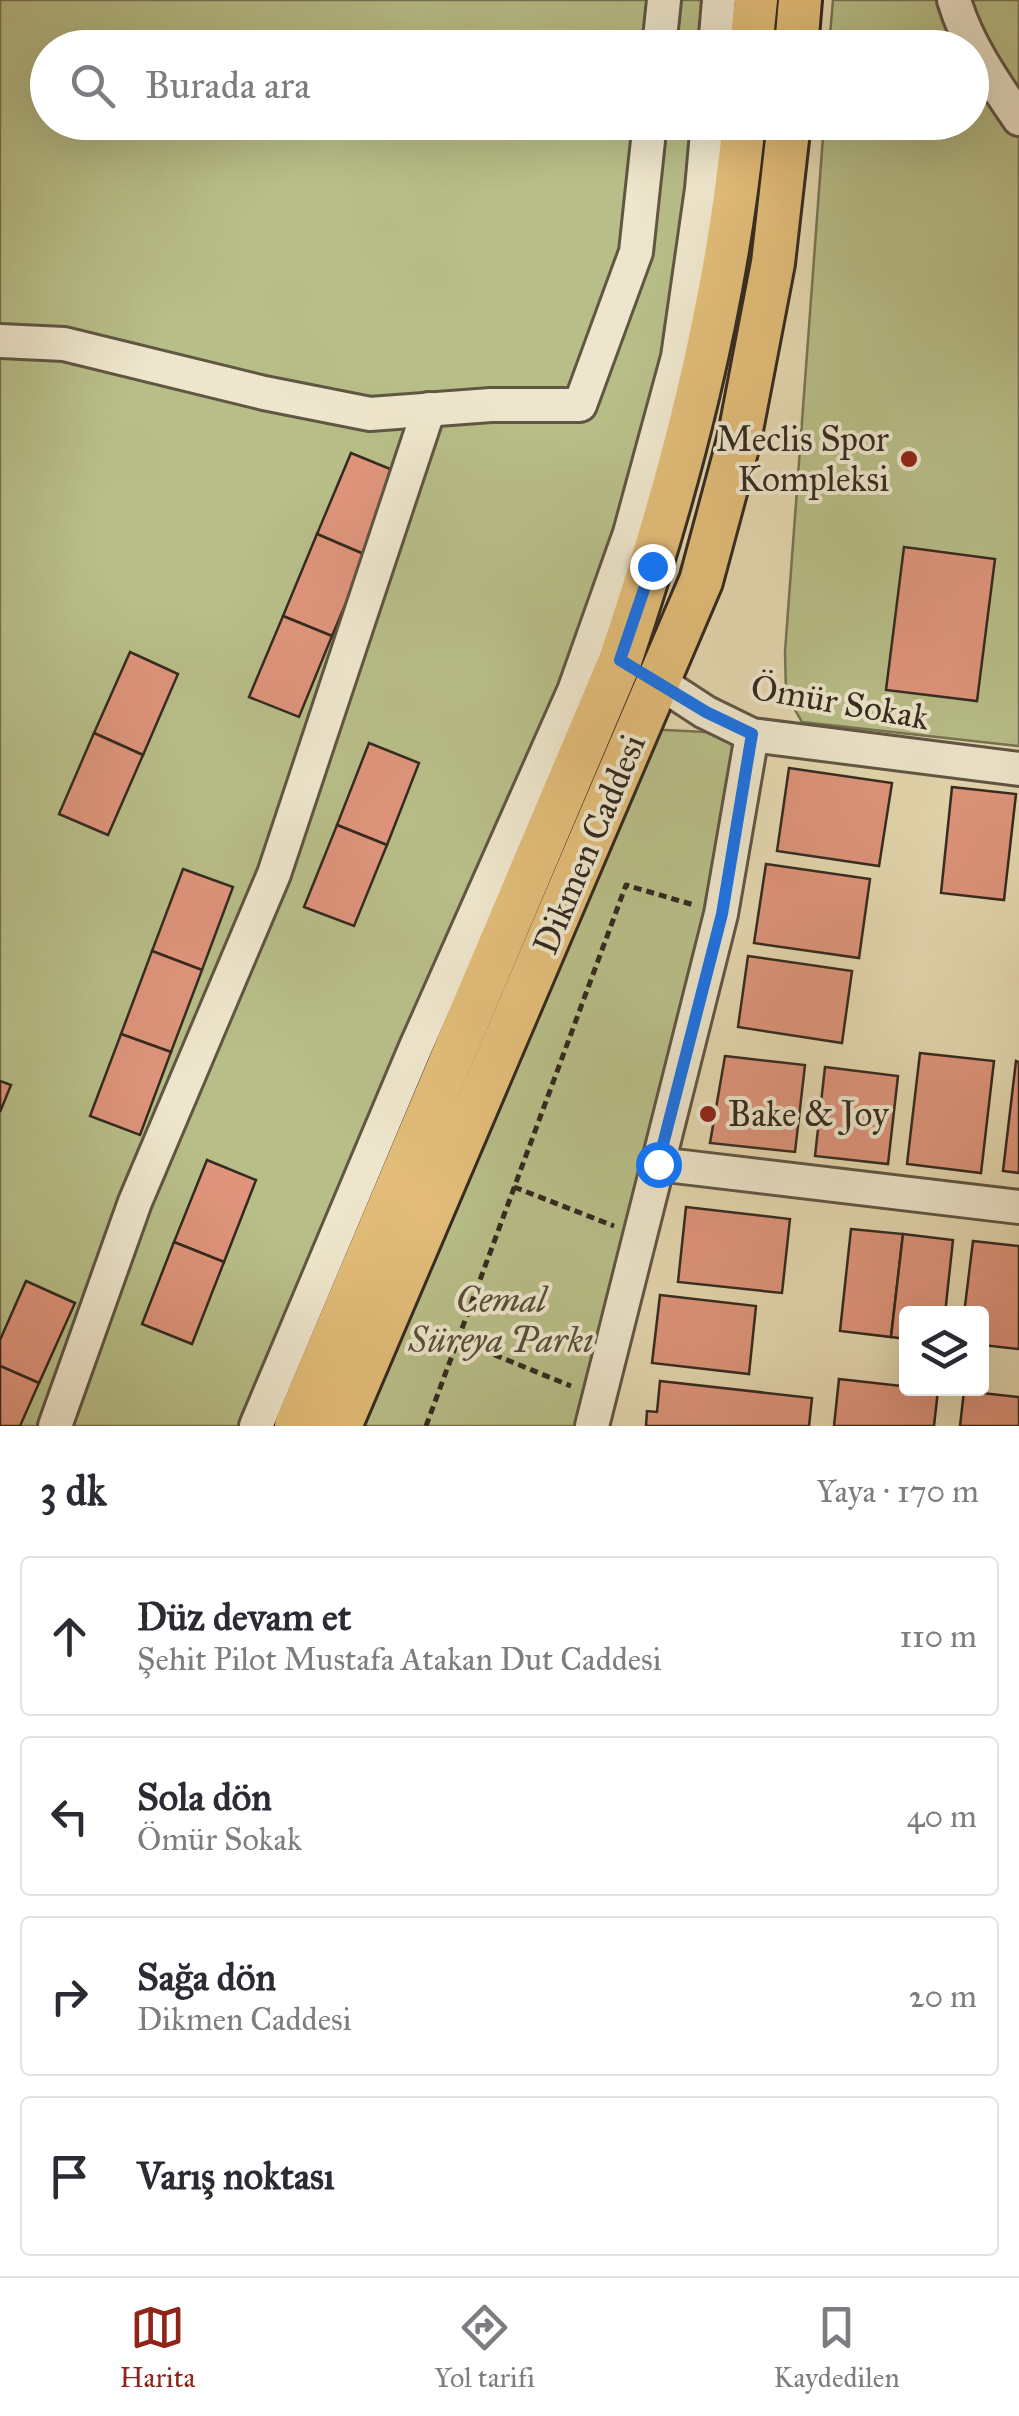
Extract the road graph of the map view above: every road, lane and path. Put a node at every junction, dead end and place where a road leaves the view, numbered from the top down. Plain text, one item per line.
1 (664, 0) edge
2 (719, 0) edge
3 (756, 0) edge
4 (800, 0) edge
5 (954, 0) edge
6 (661, 30) edge
7 (716, 30) edge
8 (753, 30) edge
9 (798, 30) edge
10 (965, 30) edge
11 (989, 75) edge
12 (1019, 119) edge
13 (648, 140) edge
14 (706, 140) edge
15 (741, 140) edge
16 (788, 140) edge
17 (0, 341) edge
18 (429, 409) junction
19 (620, 660) junction
20 (658, 682) junction
21 (752, 734) junction
22 (1019, 768) edge
23 (722, 914) junction
24 (658, 1164) junction
25 (514, 1188) junction
26 (1019, 1207) edge
27 (639, 1235) junction
28 (458, 1340) junction
29 (595, 1412) edge
30 (55, 1426) edge
31 (256, 1426) edge
32 (296, 1426) edge
33 (340, 1426) edge
34 (426, 1426) edge

1 - 6 street
2 - 7 street
3 - 8 main road
4 - 9 main road
5 - 10 street
11 - 12 street
13 - 18 street
14 - 31 street
15 - 19 main road, Dikmen Caddesi
16 - 20 main road, Dikmen Caddesi
17 - 18 street
18 - 30 street
19 - 20 main road
19 - 32 main road, Dikmen Caddesi
20 - 21 street, Ömür Sokak
20 - 33 main road, Dikmen Caddesi
21 - 22 street, Ömür Sokak
21 - 23 street
23 - 24 street
23 - 25 path
24 - 26 street
24 - 27 street
25 - 27 path
25 - 28 path
27 - 29 street
28 - 29 path
28 - 34 path

